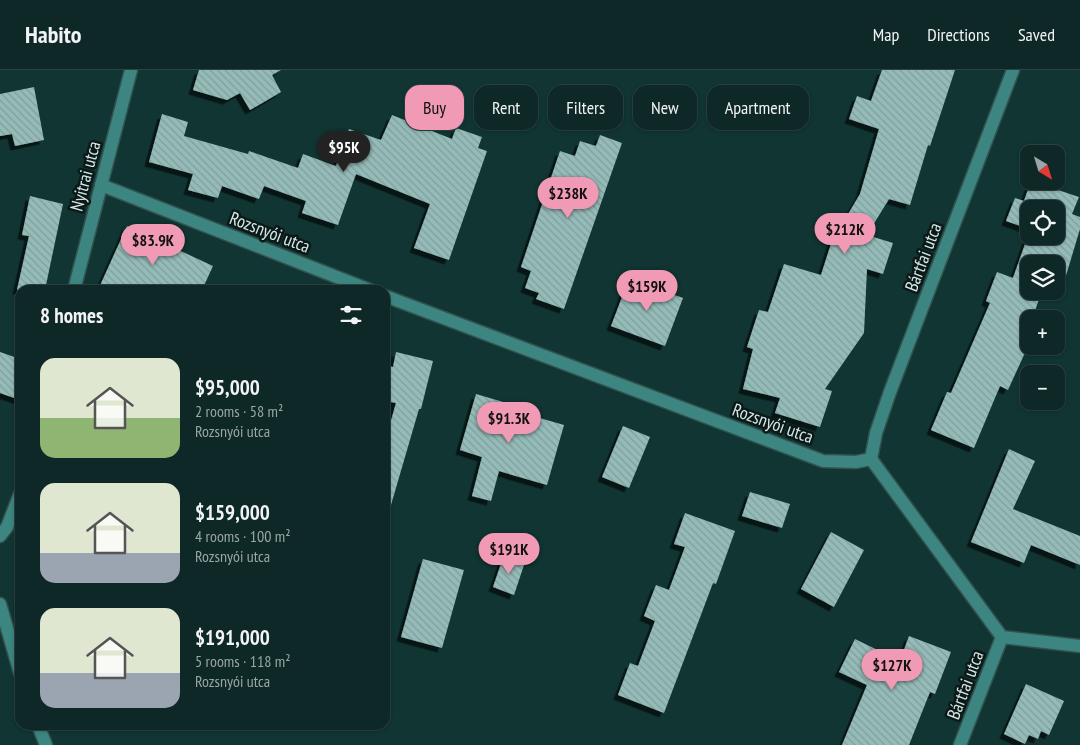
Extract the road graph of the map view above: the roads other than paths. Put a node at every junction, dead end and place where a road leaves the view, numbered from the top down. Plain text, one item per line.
1 (131, 70) edge
2 (1014, 70) edge
3 (101, 184) junction
4 (75, 285) edge
5 (357, 285) edge
6 (390, 298) edge
7 (871, 459) junction
8 (15, 507) edge
9 (0, 536) edge
10 (0, 604) edge
11 (1002, 637) junction
12 (1080, 646) edge
13 (15, 656) edge
14 (40, 730) edge
15 (46, 745) edge
16 (960, 745) edge

1 - 3 street, Nyitrai utca
2 - 7 street, Bártfai utca
3 - 4 street, Nyitrai utca
3 - 5 street, Rozsnyói utca
6 - 7 street, Rozsnyói utca
7 - 11 street
8 - 9 street
10 - 13 street
11 - 12 street
11 - 16 street, Bártfai utca
14 - 15 street

